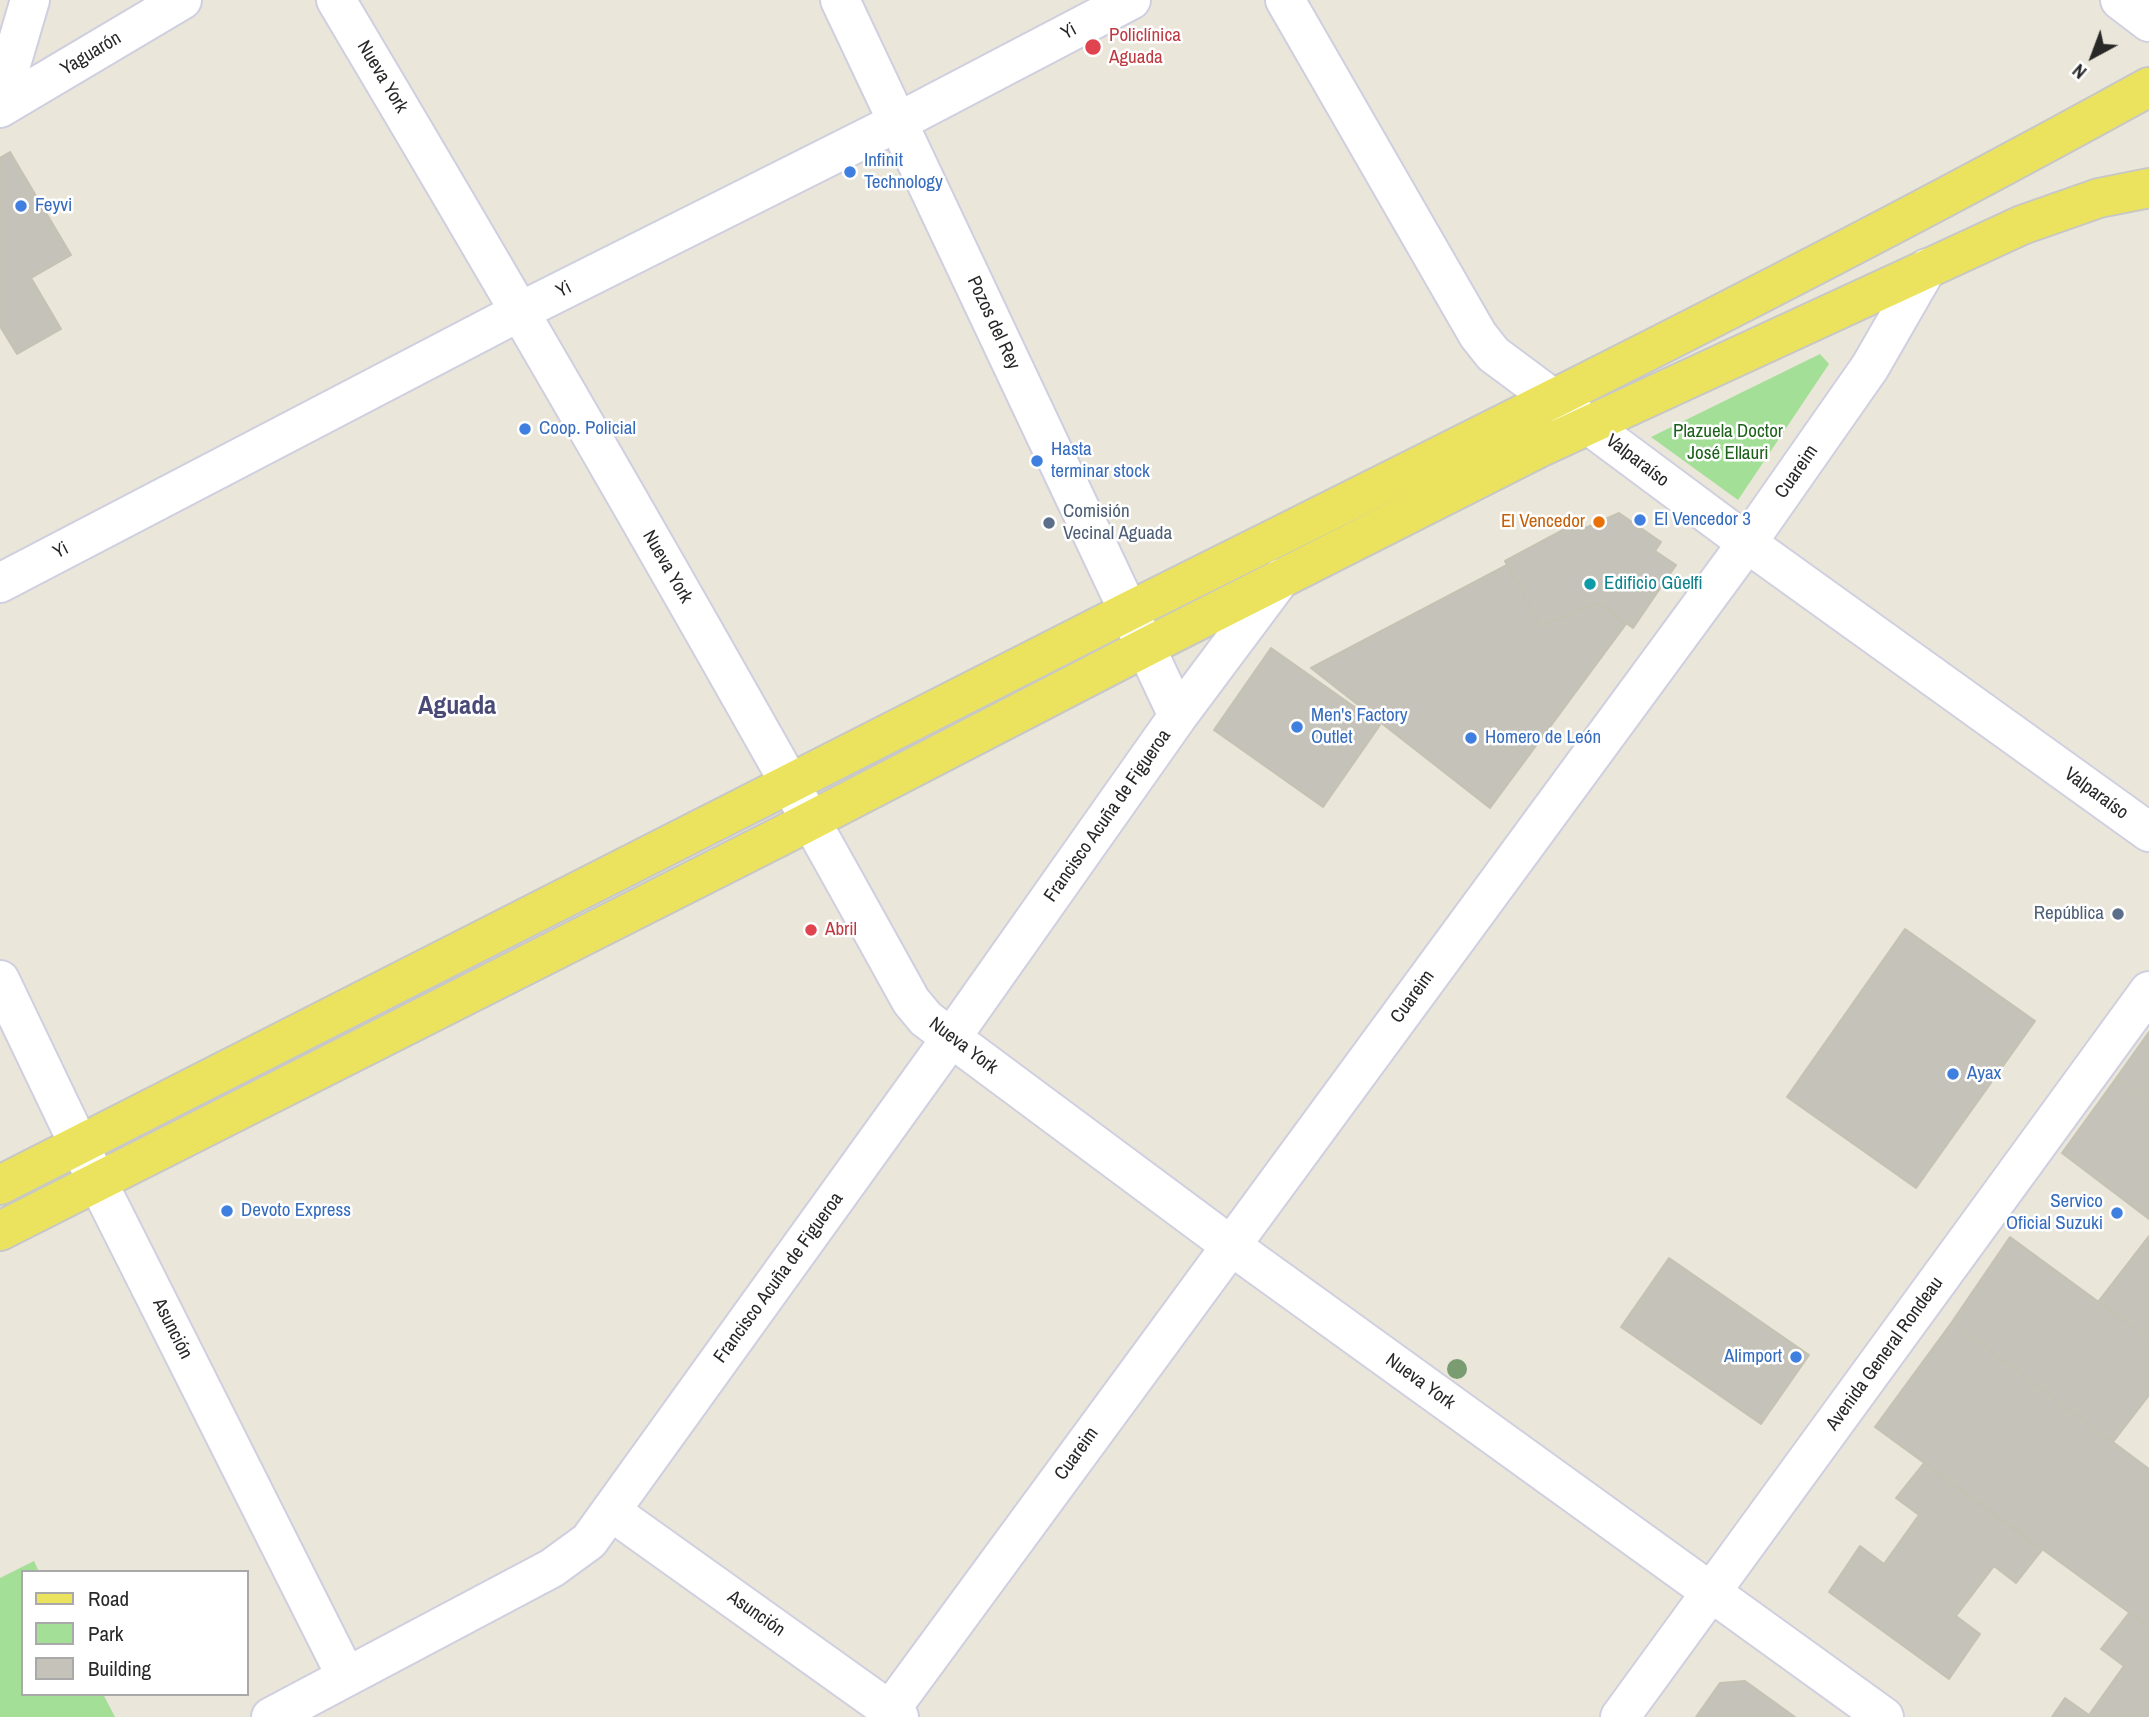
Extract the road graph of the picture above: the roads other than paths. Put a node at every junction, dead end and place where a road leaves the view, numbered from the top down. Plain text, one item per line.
1 (30, 0) edge
2 (182, 0) edge
3 (337, 0) edge
4 (840, 0) edge
5 (1130, 0) edge
6 (1285, 0) edge
7 (2149, 87) edge
8 (0, 102) edge
9 (0, 108) edge
10 (898, 122) junction
11 (2149, 188) edge
12 (1927, 268) junction
13 (522, 311) junction
14 (1555, 400) junction
15 (1588, 425) junction
16 (1747, 543) junction
17 (1280, 578) junction
18 (0, 583) edge
19 (1129, 611) junction
20 (1146, 647) junction
21 (1178, 716) junction
22 (791, 784) junction
23 (811, 821) junction
24 (2149, 832) edge
25 (0, 980) edge
26 (2149, 991) edge
27 (951, 1038) junction
28 (79, 1145) junction
29 (97, 1181) junction
30 (0, 1185) edge
31 (0, 1231) edge
32 (1230, 1245) junction
33 (612, 1512) junction
34 (1711, 1593) junction
35 (346, 1676) junction
36 (892, 1715) edge
37 (271, 1717) edge
38 (1620, 1717) edge
39 (1884, 1717) edge

1 - 8 street
2 - 9 street, Yaguarón
3 - 13 street, Nueva York
4 - 10 street, Pozos del Rey
5 - 10 street, Yi
6 - 14 street, Valparaíso
7 - 14 main road
10 - 13 street, Yi
10 - 19 street, Pozos del Rey
11 - 12 main road
12 - 15 main road
12 - 16 street, Cuareim
13 - 18 street, Yi
13 - 22 street, Nueva York
14 - 15 street, Valparaíso
14 - 19 main road
15 - 16 street, Valparaíso
15 - 17 main road
16 - 24 street, Valparaíso
16 - 32 street, Cuareim
17 - 20 main road
17 - 21 street, Francisco Acuña de Figueroa
19 - 20 street, Pozos del Rey
19 - 22 main road
20 - 21 street, Francisco Acuña de Figueroa
20 - 23 main road
21 - 27 street, Francisco Acuña de Figueroa
22 - 23 street, Nueva York
22 - 28 main road
23 - 27 street, Nueva York
23 - 29 main road
25 - 28 street, Asunción
26 - 34 street, Avenida General Rondeau
27 - 32 street, Nueva York
27 - 33 street, Francisco Acuña de Figueroa
28 - 29 street, Asunción
28 - 30 main road
29 - 31 main road
29 - 35 street, Asunción
32 - 34 street, Nueva York
32 - 36 street, Cuareim
33 - 35 street, Francisco Acuña de Figueroa
33 - 36 street, Asunción
34 - 38 street, Avenida General Rondeau
34 - 39 street, Nueva York
35 - 37 street, Francisco Acuña de Figueroa

